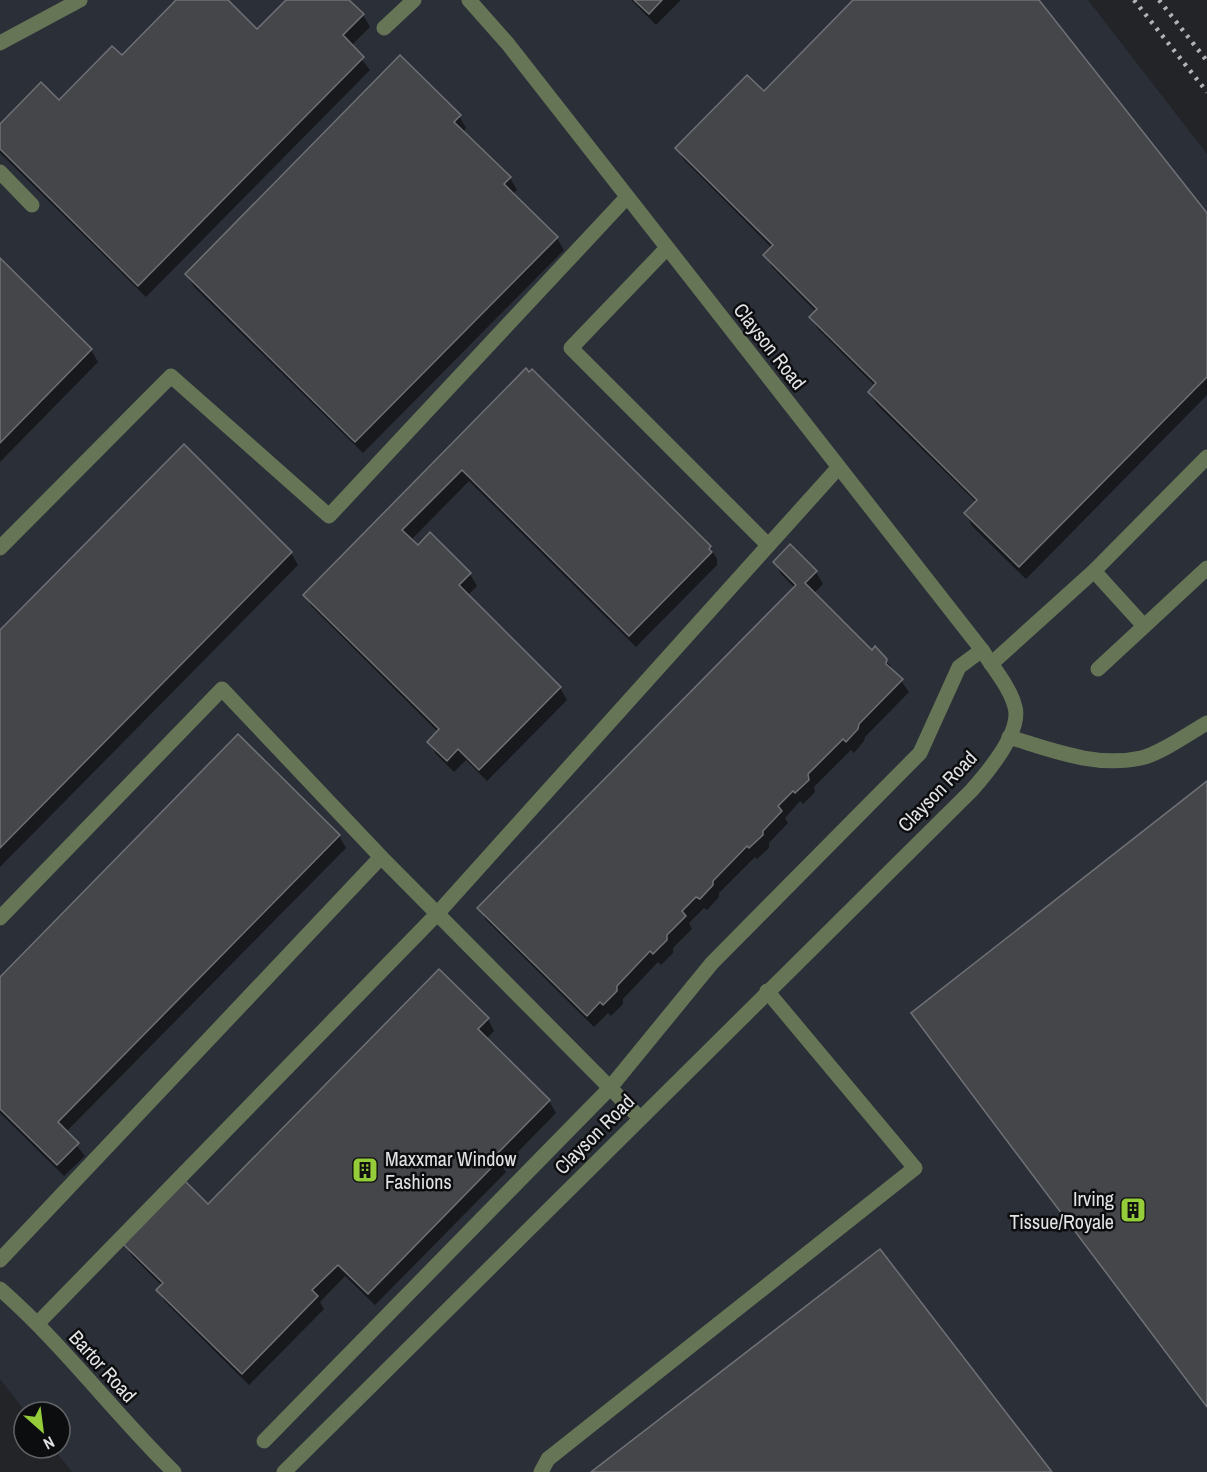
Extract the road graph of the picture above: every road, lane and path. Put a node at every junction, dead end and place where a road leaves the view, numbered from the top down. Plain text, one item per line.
1 (80, 0) edge
2 (414, 0) edge
3 (469, 0) edge
4 (384, 28) dead end
5 (0, 43) edge
6 (0, 172) edge
7 (627, 197) junction
8 (32, 206) dead end
9 (667, 248) junction
10 (1207, 457) edge
11 (838, 468) junction
12 (768, 545) junction
13 (0, 548) edge
14 (1207, 568) edge
15 (1094, 571) junction
16 (1144, 626) junction
17 (982, 650) junction
18 (991, 664) junction
19 (1098, 669) dead end
20 (1207, 723) edge
21 (1009, 737) junction
22 (381, 857) junction
23 (437, 914) junction
24 (0, 918) edge
25 (767, 991) junction
26 (609, 1089) junction
27 (640, 1118) junction
28 (0, 1260) edge
29 (0, 1289) edge
30 (38, 1323) junction
31 (264, 1441) dead end
32 (174, 1472) edge
33 (284, 1472) edge
34 (542, 1472) edge

1 - 5 street
2 - 4 street
3 - 7 street, Clayson Road
6 - 8 street
7 - 9 street, Clayson Road
7 - 13 street
9 - 11 street, Clayson Road
9 - 12 street
10 - 15 street
11 - 12 street
11 - 17 street, Clayson Road
12 - 23 street
14 - 16 street
15 - 16 street
15 - 18 street
16 - 19 street
17 - 18 street, Clayson Road
17 - 26 street
18 - 21 street, Clayson Road
20 - 21 street
21 - 25 street, Clayson Road
22 - 23 street
22 - 24 street
22 - 28 street
23 - 26 street
23 - 30 street
25 - 27 street, Clayson Road
25 - 34 street
26 - 27 street
26 - 31 street
27 - 33 street, Clayson Road
29 - 30 street, Bartor Road
30 - 32 street, Bartor Road

